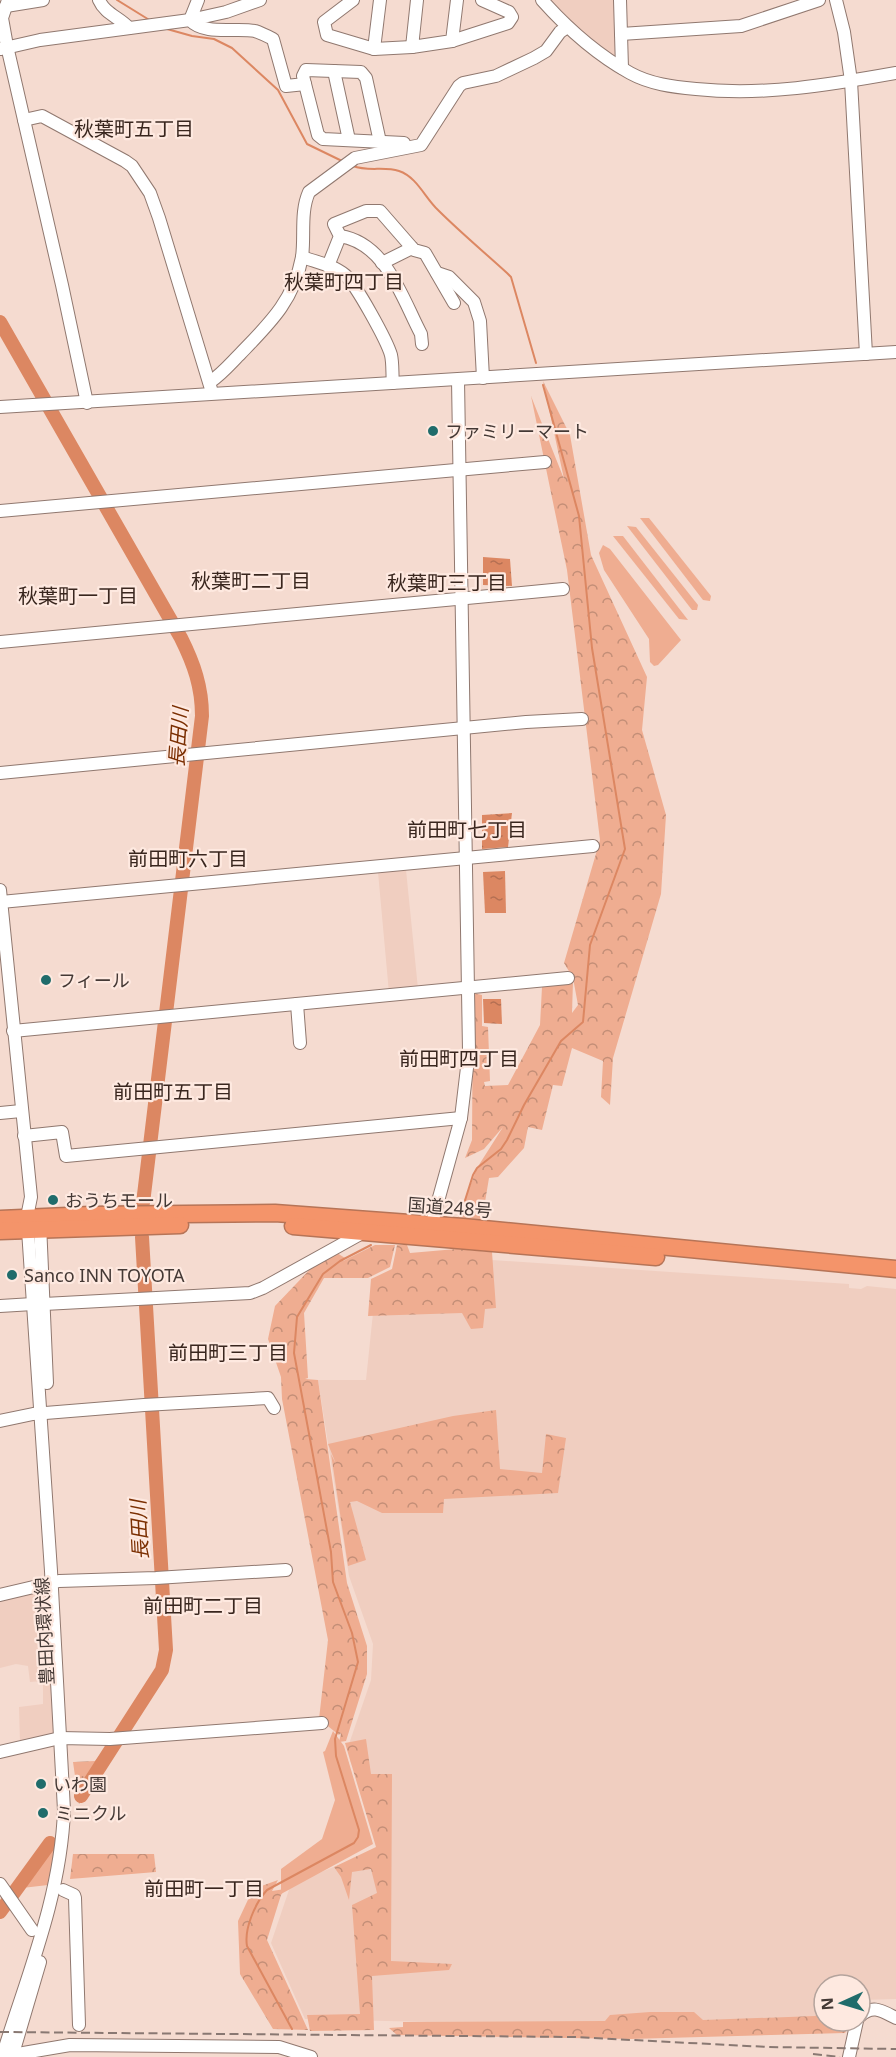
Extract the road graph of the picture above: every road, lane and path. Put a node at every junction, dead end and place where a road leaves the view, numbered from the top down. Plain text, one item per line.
1 (43, 0) edge
2 (99, 0) edge
3 (198, 0) edge
4 (206, 0) edge
5 (352, 0) edge
6 (380, 0) edge
7 (417, 0) edge
8 (457, 0) edge
9 (482, 0) edge
10 (542, 0) edge
11 (620, 0) edge
12 (819, 0) edge
13 (836, 0) edge
14 (256, 1) edge
15 (7, 3) edge
16 (193, 19) junction
17 (567, 27) junction
18 (129, 28) junction
19 (621, 34) junction
20 (452, 41) junction
21 (412, 47) junction
22 (3, 48) edge
23 (374, 49) junction
24 (622, 68) junction
25 (334, 71) junction
26 (896, 73) edge
27 (851, 81) junction
28 (305, 84) junction
29 (24, 120) junction
30 (349, 140) junction
31 (380, 142) junction
32 (404, 143) dead end
33 (340, 236) junction
34 (412, 248) junction
35 (302, 257) junction
36 (382, 263) junction
37 (328, 266) junction
38 (437, 273) junction
39 (454, 303) dead end
40 (422, 344) dead end
41 (896, 352) edge
42 (866, 354) junction
43 (483, 378) junction
44 (458, 380) junction
45 (393, 383) junction
46 (211, 388) junction
47 (87, 403) junction
48 (0, 407) edge
49 (545, 462) dead end
50 (460, 469) junction
51 (0, 511) edge
52 (563, 589) dead end
53 (462, 598) junction
54 (0, 642) edge
55 (582, 719) dead end
56 (464, 728) junction
57 (0, 773) edge
58 (593, 846) dead end
59 (466, 858) junction
60 (1, 896) edge
61 (568, 978) dead end
62 (469, 989) junction
63 (297, 1004) junction
64 (13, 1031) junction
65 (300, 1043) dead end
66 (21, 1111) junction
67 (0, 1113) edge
68 (461, 1118) junction
69 (24, 1136) junction
70 (0, 1219) edge
71 (34, 1223) junction
72 (0, 1231) edge
73 (430, 1231) junction
74 (364, 1232) junction
75 (896, 1269) edge
76 (896, 1278) edge
77 (39, 1304) junction
78 (0, 1306) edge
79 (274, 1408) dead end
80 (45, 1413) junction
81 (0, 1421) edge
82 (286, 1570) dead end
83 (55, 1582) junction
84 (0, 1595) edge
85 (322, 1723) dead end
86 (65, 1739) junction
87 (0, 1752) edge
88 (63, 1890) junction
89 (6, 1893) edge
90 (32, 1930) dead end
91 (872, 2009) edge
92 (896, 2018) edge
93 (79, 2025) dead end
94 (854, 2033) edge
95 (73, 2045) junction
96 (8, 2056) edge
97 (64, 2057) edge
98 (82, 2057) edge
99 (311, 2057) edge
100 (849, 2057) edge

1 - 15 street
2 - 18 street
3 - 16 street
4 - 16 street
5 - 23 street
6 - 23 street
7 - 21 street
8 - 20 street
9 - 20 street
10 - 17 street
11 - 19 street
12 - 19 street
13 - 27 street
14 - 16 street
15 - 22 street
16 - 18 street
16 - 28 street
17 - 24 street
17 - 35 street
18 - 22 street
19 - 24 street
20 - 21 street
21 - 23 street
22 - 29 street
24 - 27 street
25 - 28 street
25 - 30 street
25 - 31 street
26 - 27 street
27 - 42 street
28 - 30 street
29 - 46 street
29 - 47 street
30 - 31 street
31 - 32 street
33 - 34 street
33 - 36 street
33 - 37 street
34 - 36 street
34 - 38 street
35 - 37 street
35 - 46 street
36 - 40 street
37 - 45 street
38 - 39 street
38 - 43 street
41 - 42 street
42 - 43 street
43 - 44 street
44 - 45 street
44 - 50 street
45 - 46 street
46 - 47 street
47 - 48 street
49 - 50 street
50 - 51 street
50 - 53 street
52 - 53 street
53 - 54 street
53 - 56 street
55 - 56 street
56 - 57 street
56 - 59 street
58 - 59 street
59 - 60 street
59 - 62 street
60 - 64 street, 豊田内環状線
61 - 62 street
62 - 63 street
62 - 68 street
63 - 64 street
63 - 65 street
64 - 66 street, 豊田内環状線
66 - 67 street
66 - 69 street, 豊田内環状線
68 - 69 street
68 - 73 street
69 - 71 street, 豊田内環状線
70 - 71 highway, 国道248号
71 - 72 highway, 国道248号
71 - 73 highway, 国道248号
71 - 74 highway, 国道248号
71 - 77 street, 豊田内環状線
73 - 74 highway, 国道248号
73 - 75 highway, 国道248号
73 - 76 highway, 国道248号
74 - 77 street
77 - 78 street
77 - 80 street, 豊田内環状線
79 - 80 street
80 - 81 street
80 - 83 street, 豊田内環状線
82 - 83 street
83 - 84 street
83 - 86 street, 豊田内環状線
85 - 86 street
86 - 87 street
86 - 88 street, 豊田内環状線
86 - 96 street, 豊田内環状線
88 - 93 street
88 - 96 street, 豊田内環状線
89 - 90 street
91 - 92 street
94 - 100 street
95 - 96 street
95 - 97 street
95 - 98 street
95 - 99 street

